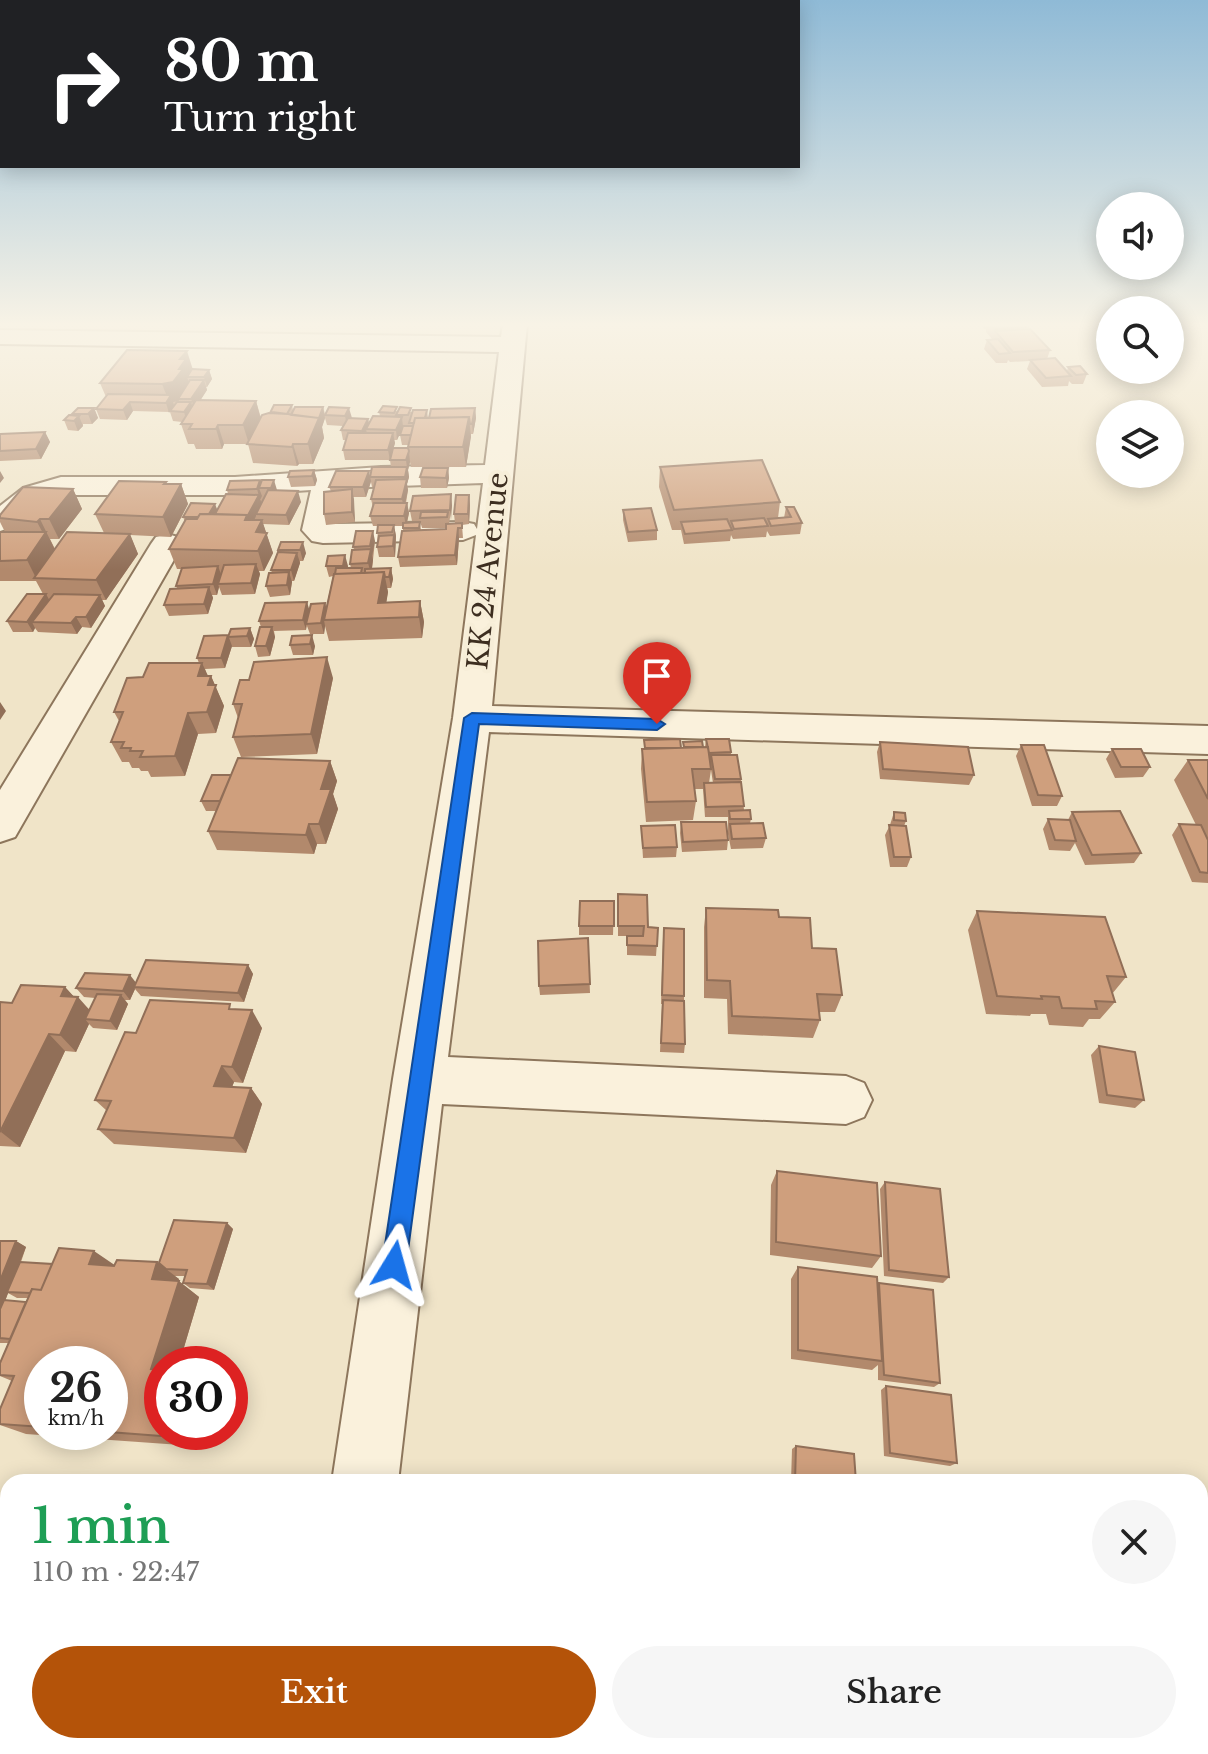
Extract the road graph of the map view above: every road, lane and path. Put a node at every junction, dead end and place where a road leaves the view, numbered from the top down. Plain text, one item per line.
1 (506, 406) edge
2 (499, 474) junction
3 (328, 479) junction
4 (0, 522) edge
5 (493, 529) junction
6 (167, 544) dead end
7 (472, 718) junction
8 (1208, 740) edge
9 (0, 826) edge
10 (419, 1079) junction
11 (846, 1100) dead end
12 (366, 1474) edge

1 - 2 street, KK 24 Avenue
2 - 3 street
2 - 5 street, KK 24 Avenue
3 - 4 street
3 - 5 street
5 - 7 street, KK 24 Avenue
6 - 9 street
7 - 8 street
7 - 10 street, KK 24 Avenue
10 - 11 street
10 - 12 street, KK 24 Avenue

